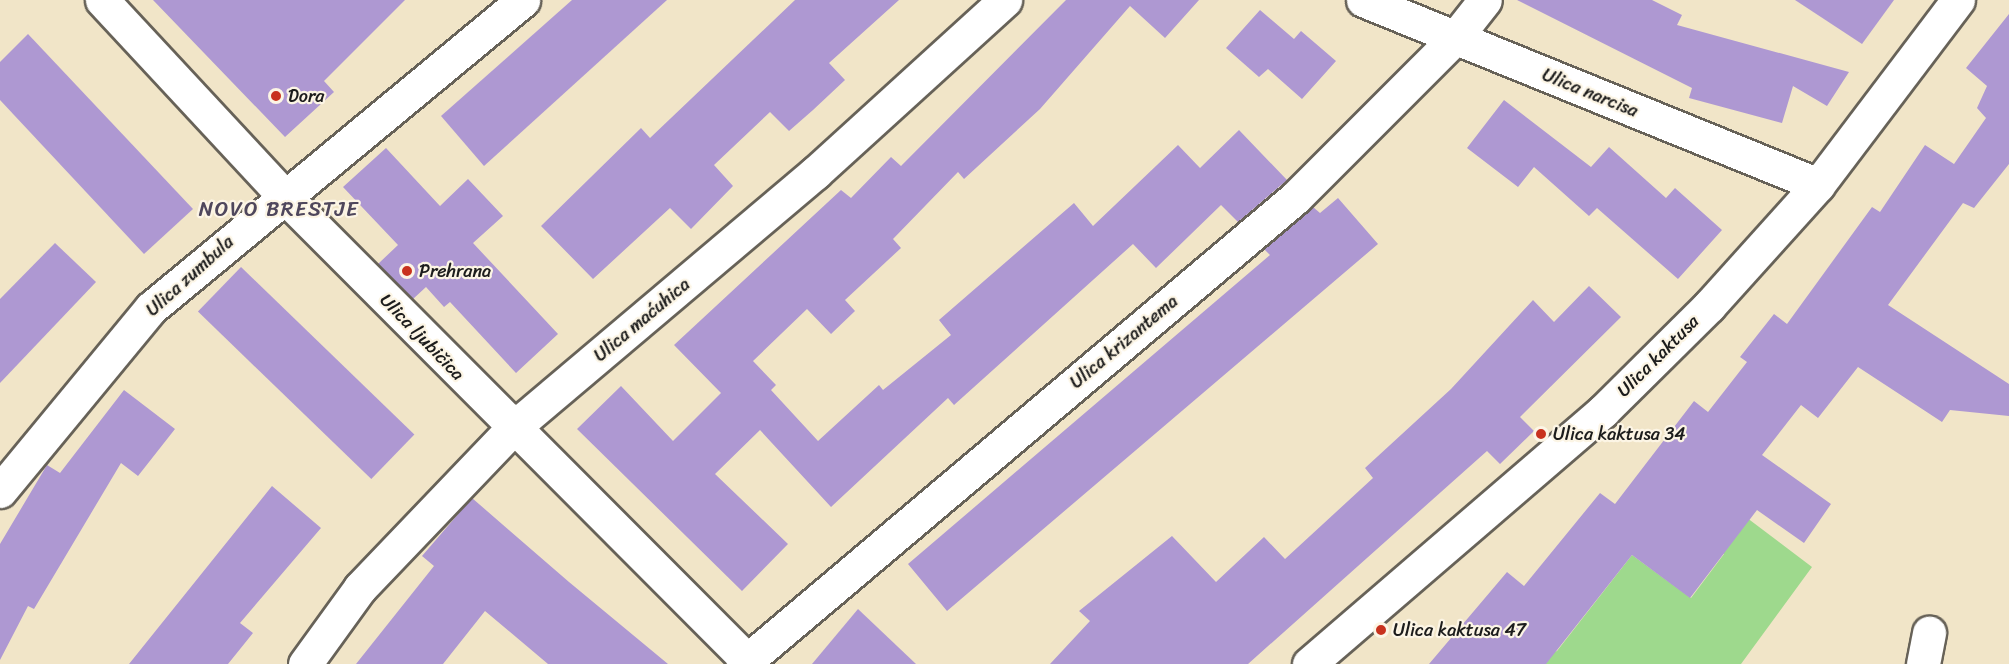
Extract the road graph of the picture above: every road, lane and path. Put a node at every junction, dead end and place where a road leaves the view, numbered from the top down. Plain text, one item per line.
1 (102, 0) edge
2 (523, 0) edge
3 (1005, 0) edge
4 (1363, 0) edge
5 (1485, 0) edge
6 (1958, 0) edge
7 (1455, 38) junction
8 (1818, 185) junction
9 (283, 195) junction
10 (512, 429) junction
11 (0, 491) edge
12 (747, 663) edge
13 (305, 664) edge
14 (1309, 664) edge

1 - 9 street, Ulica ljubičica
2 - 9 street, Ulica zumbula
3 - 10 street, Ulica maćuhica
4 - 7 street, Ulica narcisa
5 - 7 street, Ulica krizantema
6 - 8 street, Ulica kaktusa
7 - 8 street, Ulica narcisa
7 - 12 street, Ulica krizantema
8 - 14 street, Ulica kaktusa
9 - 10 street, Ulica ljubičica
9 - 11 street, Ulica zumbula
10 - 12 street, Ulica ljubičica
10 - 13 street, Ulica maćuhica

